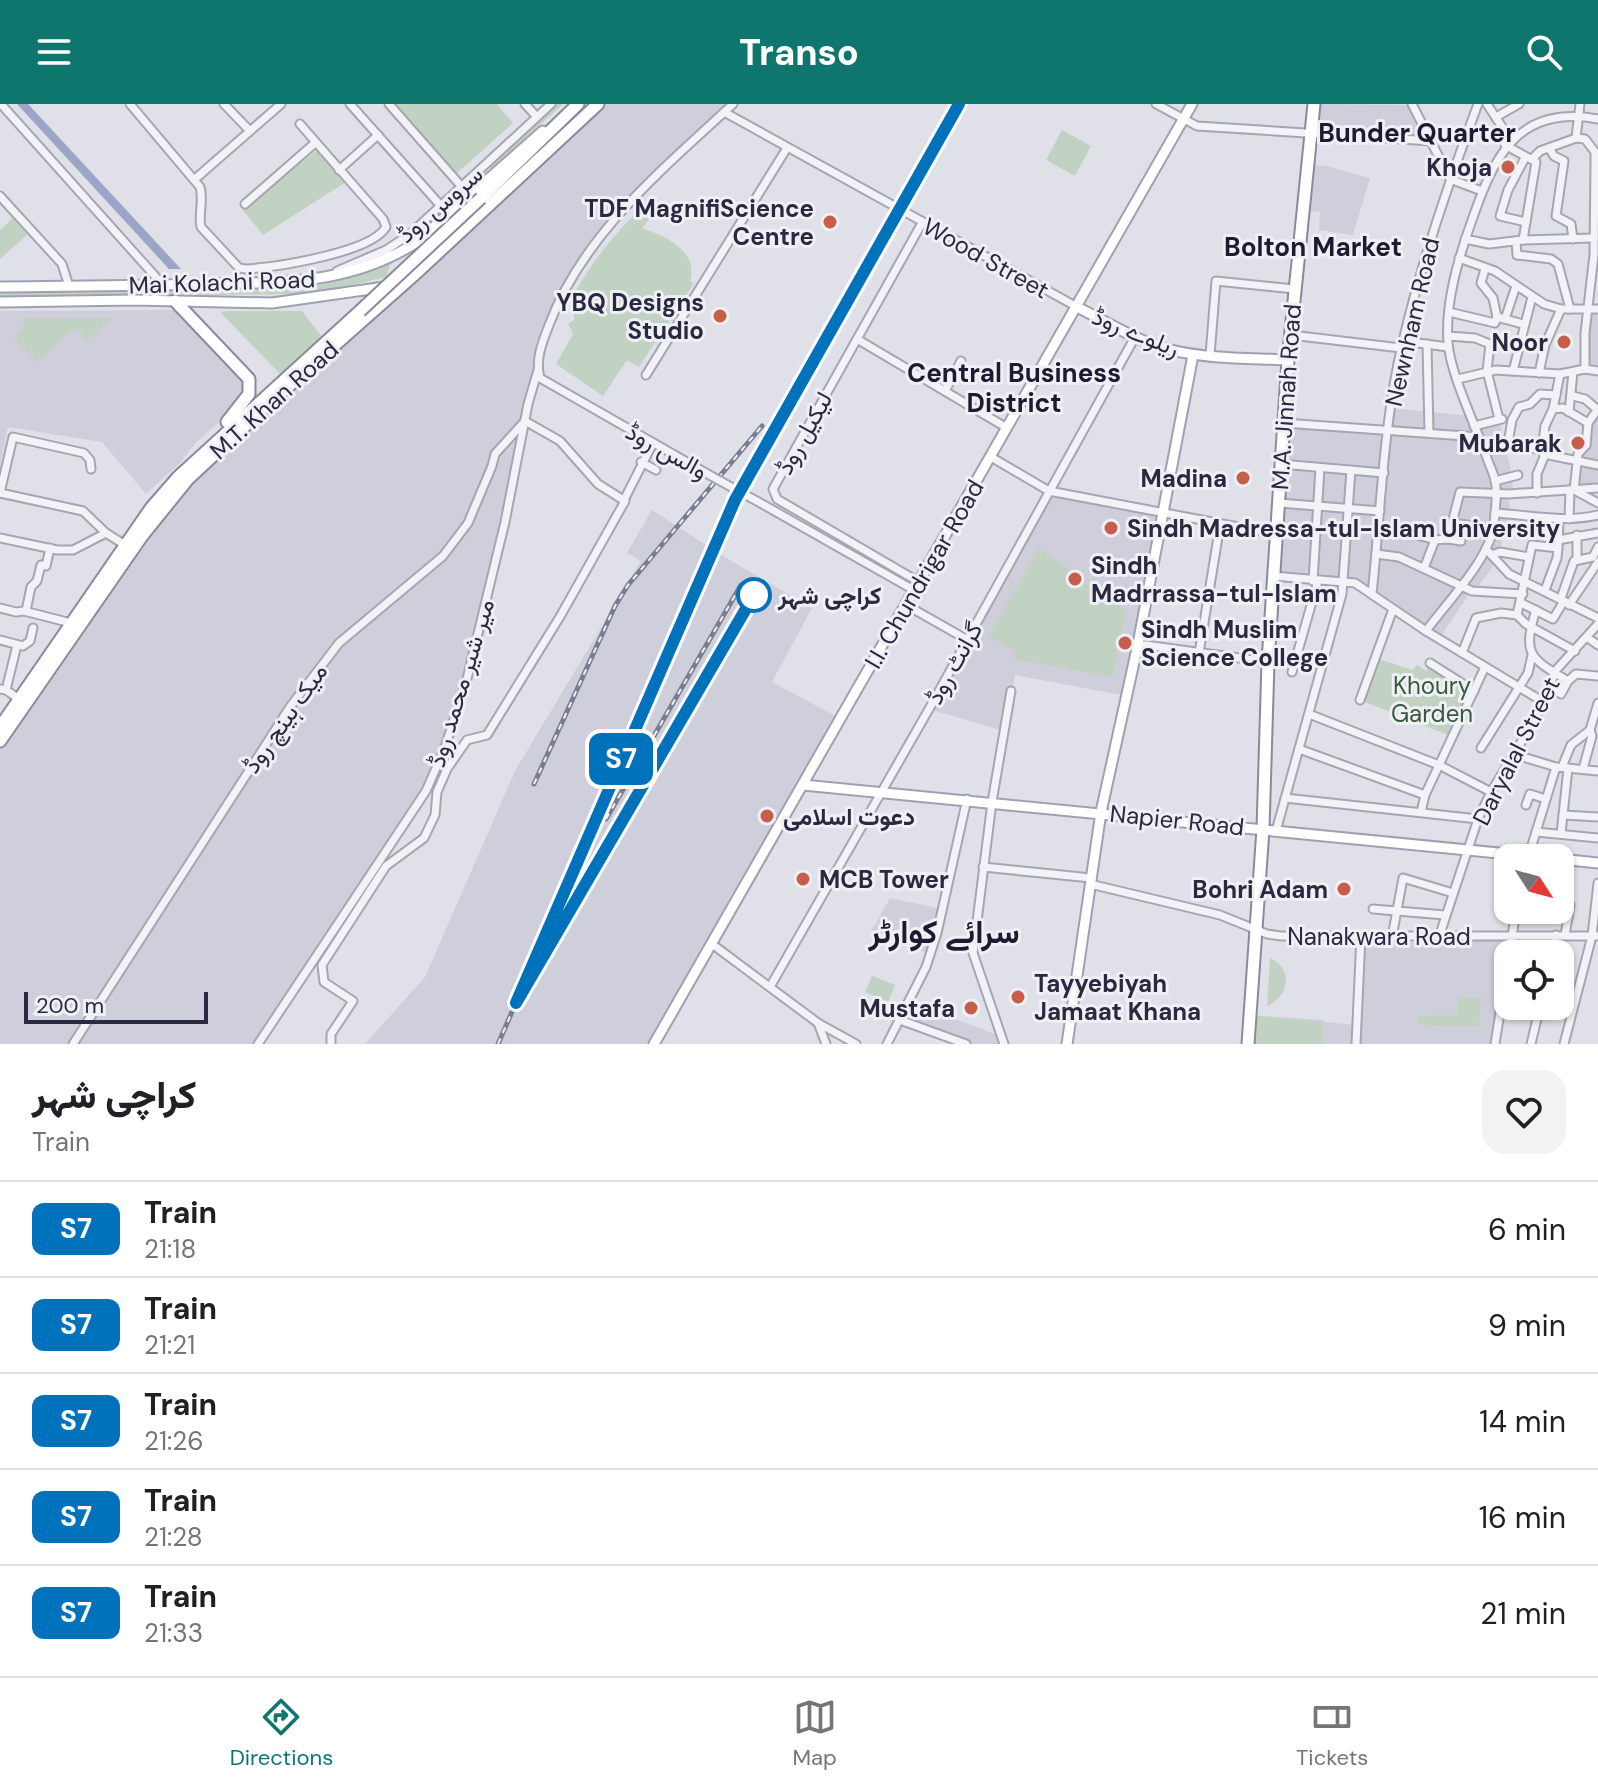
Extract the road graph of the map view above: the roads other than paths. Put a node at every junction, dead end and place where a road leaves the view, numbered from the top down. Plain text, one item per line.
1 (1, 104) edge
2 (130, 104) edge
3 (224, 104) edge
4 (281, 104) edge
5 (350, 104) edge
6 (389, 104) edge
7 (525, 104) edge
8 (551, 104) edge
9 (577, 104) edge
10 (598, 104) edge
11 (733, 104) edge
12 (1156, 104) edge
13 (1195, 104) edge
14 (1314, 104) edge
15 (1412, 104) edge
16 (1478, 104) edge
17 (1487, 104) edge
18 (1519, 104) edge
19 (1580, 104) edge
20 (724, 112) junction
21 (1577, 113) junction
22 (537, 117) junction
23 (1496, 117) junction
24 (1598, 119) edge
25 (1186, 120) junction
26 (300, 124) dead end
27 (250, 131) junction
28 (1310, 134) junction
29 (378, 135) junction
30 (1576, 138) junction
31 (1585, 139) junction
32 (1598, 140) edge
33 (1432, 141) junction
34 (1508, 142) junction
35 (315, 143) junction
36 (787, 148) junction
37 (1549, 148) junction
38 (1529, 158) junction
39 (339, 170) junction
40 (485, 173) junction
41 (195, 179) junction
42 (1450, 179) junction
43 (462, 187) junction
44 (1482, 191) junction
45 (0, 196) edge
46 (245, 204) dead end
47 (441, 206) junction
48 (1595, 219) edge
49 (1526, 222) junction
50 (922, 223) junction
51 (1593, 238) junction
52 (1465, 239) junction
53 (1552, 239) junction
54 (1573, 239) junction
55 (1524, 240) junction
56 (1596, 251) edge
57 (1532, 257) junction
58 (1459, 258) junction
59 (1551, 259) junction
60 (1485, 269) junction
61 (413, 276) junction
62 (314, 281) junction
63 (163, 285) junction
64 (69, 286) junction
65 (1516, 286) junction
66 (0, 287) edge
67 (1595, 288) edge
68 (1294, 289) junction
69 (1532, 297) junction
70 (175, 301) junction
71 (0, 302) edge
72 (1078, 308) junction
73 (1594, 308) edge
74 (1566, 309) junction
75 (1449, 312) junction
76 (1501, 318) junction
77 (1481, 320) junction
78 (1523, 324) junction
79 (1291, 335) junction
80 (1448, 336) junction
81 (1135, 337) junction
82 (1475, 338) junction
83 (857, 339) junction
84 (1427, 344) junction
85 (1402, 345) junction
86 (1448, 347) junction
87 (1193, 355) junction
88 (1210, 355) junction
89 (1288, 360) junction
90 (961, 361) dead end
91 (1585, 369) junction
92 (1487, 371) junction
93 (1513, 371) junction
94 (1598, 371) edge
95 (1573, 372) junction
96 (1539, 373) junction
97 (539, 374) junction
98 (1560, 374) junction
99 (646, 375) dead end
100 (1458, 379) junction
101 (945, 391) junction
102 (1556, 395) junction
103 (271, 396) junction
104 (1573, 396) junction
105 (1553, 409) junction
106 (1598, 409) edge
107 (1569, 412) junction
108 (1499, 419) junction
109 (1512, 420) junction
110 (525, 421) junction
111 (1284, 423) junction
112 (1588, 423) junction
113 (1474, 426) junction
114 (1007, 428) junction
115 (1389, 429) junction
116 (1429, 433) junction
117 (1480, 440) junction
118 (653, 443) junction
119 (1508, 443) junction
120 (1586, 445) junction
121 (1598, 447) edge
122 (205, 450) junction
123 (1543, 451) junction
124 (993, 458) junction
125 (1576, 461) junction
126 (641, 462) junction
127 (1281, 464) junction
128 (1598, 465) edge
129 (1320, 468) junction
130 (91, 469) dead end
131 (656, 470) dead end
132 (1351, 470) junction
133 (1384, 473) junction
134 (1518, 475) dead end
135 (1495, 481) junction
136 (1598, 488) edge
137 (1572, 490) junction
138 (1049, 491) junction
139 (0, 493) edge
140 (1537, 493) junction
141 (1496, 494) junction
142 (624, 500) junction
143 (1279, 503) junction
144 (1598, 503) edge
145 (1318, 506) junction
146 (1349, 508) junction
147 (1380, 511) junction
148 (1495, 513) junction
149 (1163, 514) junction
150 (1598, 515) edge
151 (1559, 519) junction
152 (1569, 519) junction
153 (1453, 523) junction
154 (1220, 525) junction
155 (1494, 529) junction
156 (106, 533) junction
157 (1411, 533) dead end
158 (1598, 533) edge
159 (1276, 534) junction
160 (1577, 535) junction
161 (1432, 536) junction
162 (0, 538) edge
163 (1448, 539) junction
164 (1461, 541) dead end
165 (1558, 544) junction
166 (125, 545) junction
167 (1598, 547) edge
168 (50, 548) junction
169 (1488, 552) junction
170 (1376, 554) junction
171 (1529, 557) junction
172 (1577, 560) junction
173 (1596, 560) edge
174 (1424, 568) junction
175 (1273, 576) junction
176 (1315, 581) junction
177 (1343, 582) junction
178 (1525, 582) junction
179 (1460, 585) junction
180 (918, 589) junction
181 (1545, 590) junction
182 (1372, 594) junction
183 (1522, 599) junction
184 (1565, 601) junction
185 (909, 607) junction
186 (0, 608) edge
187 (1393, 609) junction
188 (1536, 610) junction
189 (26, 611) junction
190 (1517, 615) junction
191 (1598, 621) edge
192 (71, 623) junction
193 (1531, 627) junction
194 (33, 628) dead end
195 (1426, 631) junction
196 (1588, 638) junction
197 (966, 639) junction
198 (0, 640) edge
199 (1138, 644) junction
200 (17, 645) junction
201 (1598, 645) edge
202 (1575, 651) junction
203 (1199, 653) junction
204 (1462, 653) junction
205 (1532, 655) junction
206 (1268, 662) junction
207 (1430, 663) dead end
208 (1485, 667) junction
209 (1292, 672) dead end
210 (1555, 673) junction
211 (1598, 676) edge
212 (1568, 681) junction
213 (1548, 687) junction
214 (1519, 688) junction
215 (3, 690) edge
216 (1011, 691) dead end
217 (1474, 691) junction
218 (19, 699) junction
219 (1360, 700) dead end
220 (1542, 701) junction
221 (1598, 703) edge
222 (1309, 714) junction
223 (0, 727) edge
224 (1590, 730) junction
225 (0, 741) edge
226 (1594, 747) edge
227 (1481, 748) dead end
228 (1299, 749) junction
229 (1513, 754) junction
230 (1439, 765) junction
231 (1562, 767) junction
232 (1583, 769) junction
233 (1598, 771) edge
234 (806, 785) junction
235 (882, 792) junction
236 (1491, 792) junction
237 (1425, 795) junction
238 (1285, 798) junction
239 (967, 799) junction
240 (1546, 799) junction
241 (992, 802) junction
242 (1526, 805) dead end
243 (1101, 812) junction
244 (1421, 812) junction
245 (1563, 815) junction
246 (1598, 817) edge
247 (1478, 819) junction
248 (1263, 829) junction
249 (1276, 831) junction
250 (1536, 832) junction
251 (1561, 834) junction
252 (1598, 838) edge
253 (1532, 844) edge
254 (1469, 850) junction
255 (1494, 853) edge
256 (1574, 860) edge
257 (1598, 863) edge
258 (983, 867) junction
259 (1090, 881) junction
260 (1598, 883) edge
261 (1453, 893) junction
262 (1373, 909) dead end
263 (1396, 912) junction
264 (1445, 915) junction
265 (1514, 924) edge
266 (1566, 924) edge
267 (1257, 930) junction
268 (1561, 935) junction
269 (1361, 936) junction
270 (1512, 936) junction
271 (1595, 936) edge
272 (1392, 937) junction
273 (1439, 937) junction
274 (1511, 940) edge
275 (1559, 940) edge
276 (716, 947) junction
277 (770, 987) junction
278 (900, 1020) junction
279 (1499, 1020) edge
280 (1537, 1020) edge
281 (818, 1023) junction
282 (73, 1044) edge
283 (258, 1044) edge
284 (331, 1044) edge
285 (657, 1044) edge
286 (826, 1044) edge
287 (856, 1044) edge
288 (887, 1044) edge
289 (966, 1044) edge
290 (1004, 1044) edge
291 (1067, 1044) edge
292 (1248, 1044) edge
293 (1356, 1044) edge
294 (1495, 1044) edge
295 (1531, 1044) edge
296 (1564, 1044) edge

1 - 63 street
2 - 41 street
3 - 27 street
4 - 27 street
5 - 29 street
6 - 43 street
7 - 22 street
8 - 22 street, سروس روڈ
9 - 40 main road, Mai Kolachi Road
9 - 103 highway, M.T. Khan Road, bridge
10 - 61 highway, M.T. Khan Road
11 - 20 street, میر شیر محمد روڈ
12 - 25 street
13 - 25 main road, I.I. Chundrigar Road
14 - 28 highway, M.A. Jinnah Road
15 - 33 street
16 - 42 street, Newnham Road
17 - 23 street
18 - 23 street
19 - 21 street
20 - 36 street, Wood Street
20 - 97 street, میر شیر محمد روڈ
21 - 24 street
21 - 30 street
21 - 34 street
22 - 40 street, سروس روڈ
23 - 34 street
25 - 28 street
25 - 72 main road, I.I. Chundrigar Road
26 - 35 street
27 - 41 street
28 - 33 street
28 - 68 highway, M.A. Jinnah Road
29 - 39 street
29 - 47 street
30 - 31 street
30 - 37 street
31 - 32 street
31 - 48 street
33 - 42 street
34 - 38 street
34 - 44 street
35 - 39 street
35 - 46 street
36 - 50 street, Wood Street
36 - 99 street
37 - 38 street
37 - 54 street
38 - 49 street
38 - 49 street
39 - 41 street
40 - 43 street, سروس روڈ
40 - 62 main road, Mai Kolachi Road
42 - 44 street
42 - 85 street, Newnham Road
43 - 47 street, سروس روڈ
44 - 52 street
45 - 64 street
47 - 62 street, سروس روڈ
48 - 51 street
49 - 55 street
50 - 72 street, Wood Street
50 - 83 street, لیکیل روڈ
51 - 54 street
51 - 56 street
52 - 55 street
52 - 58 street
53 - 54 street
53 - 55 street
53 - 59 street
55 - 57 street
55 - 57 street
56 - 67 street
57 - 59 street
58 - 60 street
58 - 75 street
59 - 74 street
60 - 65 street
60 - 76 street
61 - 70 main road, Mai Kolachi Road
61 - 103 highway, M.T. Khan Road
62 - 63 main road, Mai Kolachi Road
63 - 64 main road, Mai Kolachi Road
64 - 66 main road, Mai Kolachi Road
65 - 69 street
65 - 76 street
67 - 73 street
68 - 79 highway, M.A. Jinnah Road
68 - 88 street
69 - 74 street
69 - 78 street
70 - 71 main road, Mai Kolachi Road
70 - 122 highway
72 - 81 main road, ریلوے روڈ
72 - 114 main road, I.I. Chundrigar Road
72 - 124 main road, I.I. Chundrigar Road
73 - 74 street
73 - 91 street
74 - 96 street
75 - 77 street
75 - 80 street
76 - 77 street
76 - 78 street
77 - 82 street
78 - 93 street
79 - 85 street
79 - 89 highway, M.A. Jinnah Road
80 - 82 street
80 - 86 street
81 - 87 main road, ریلوے روڈ
81 - 138 street, گرانٹ روڈ
82 - 92 street
83 - 101 street
83 - 180 street, لیکیل روڈ
84 - 85 street
84 - 86 street
84 - 116 street
85 - 115 street, Newnham Road
86 - 100 street
87 - 88 main road, ریلوے روڈ
87 - 149 main road
88 - 89 main road, ریلوے روڈ
89 - 111 highway, M.A. Jinnah Road
90 - 101 street
91 - 94 street
91 - 95 street
92 - 93 street
92 - 100 street
92 - 108 street
93 - 96 street
95 - 98 street
95 - 104 street
96 - 98 street
97 - 110 street, میر شیر محمد روڈ
97 - 118 street, والس روڈ
98 - 102 street
100 - 113 street
101 - 114 street
102 - 105 street
102 - 109 street
103 - 122 highway, M.T. Khan Road
103 - 225 highway, M.T. Khan Road
104 - 106 street
104 - 107 street
105 - 107 street
105 - 123 street
106 - 112 street
107 - 112 street
108 - 109 street
108 - 113 street
109 - 119 street
110 - 142 street
110 - 282 street, میک ہینچ روڈ
110 - 283 street, میر شیر محمد روڈ
111 - 115 street
111 - 127 highway, M.A. Jinnah Road
112 - 120 street
113 - 117 street
114 - 124 main road, I.I. Chundrigar Road
115 - 116 street
115 - 133 street, Newnham Road
116 - 117 street
117 - 119 street
117 - 135 street
118 - 126 street
118 - 180 street, والس روڈ, bridge
119 - 123 street
120 - 121 street
120 - 125 street
122 - 166 highway, M.T. Khan Road
123 - 125 street
123 - 140 street
124 - 138 street
124 - 180 main road, I.I. Chundrigar Road
125 - 128 street
125 - 137 street
126 - 131 street
126 - 142 street
127 - 129 street
127 - 143 highway, M.A. Jinnah Road
129 - 132 street
129 - 145 street
130 - 139 street
132 - 133 street
132 - 146 street
133 - 147 street, Newnham Road
134 - 135 street
135 - 141 street
136 - 137 street
137 - 140 street
137 - 144 street
137 - 152 street
138 - 149 street
138 - 197 street, گرانٹ روڈ
139 - 156 street
140 - 141 street
141 - 148 street
141 - 153 street
142 - 284 street
143 - 145 street
143 - 159 highway, M.A. Jinnah Road
145 - 146 street
145 - 176 street
146 - 147 street
146 - 177 street
147 - 170 street, Newnham Road
148 - 151 street
148 - 155 street
149 - 154 street
149 - 199 main road
150 - 152 street
151 - 152 street
151 - 165 street
153 - 155 street
153 - 163 street
154 - 159 street
154 - 203 street
155 - 169 street
156 - 166 street
156 - 168 street
157 - 161 street
158 - 160 street
159 - 175 highway, M.A. Jinnah Road
160 - 165 street
160 - 172 street
161 - 163 street
161 - 174 street
162 - 168 street
163 - 164 street
165 - 171 street
165 - 181 street
166 - 192 highway, M.T. Khan Road
167 - 173 street
168 - 189 street
169 - 171 street
169 - 178 street
169 - 179 street
170 - 174 street
170 - 182 street, Newnham Road
171 - 178 street
172 - 173 street
172 - 184 street
173 - 184 street
174 - 179 street
175 - 176 street
175 - 206 highway, M.A. Jinnah Road
176 - 177 street
176 - 209 street
177 - 182 street
177 - 222 street
178 - 181 street
178 - 183 street
179 - 183 street
179 - 195 street
180 - 185 main road, I.I. Chundrigar Road
181 - 184 street
182 - 187 street
183 - 188 street
183 - 190 street
184 - 188 street
184 - 191 street
185 - 197 street
185 - 234 main road, I.I. Chundrigar Road
186 - 189 street
187 - 195 street
187 - 219 street
188 - 193 street
189 - 192 street
190 - 193 street
190 - 204 street
191 - 196 street, Daryalal Street
192 - 218 highway, M.T. Khan Road
193 - 202 street
193 - 205 street
194 - 200 street
195 - 204 street
196 - 201 street
196 - 202 street, Daryalal Street
197 - 235 street, گرانٹ روڈ
198 - 200 street
199 - 203 street
199 - 243 main road
200 - 215 street
202 - 210 street, Daryalal Street
203 - 206 street
204 - 208 street
205 - 210 street
205 - 214 street
206 - 248 highway, M.A. Jinnah Road
207 - 217 street
208 - 214 street
208 - 217 street
210 - 212 street
210 - 213 street, Daryalal Street
211 - 212 street
212 - 213 street
213 - 220 street, Daryalal Street
214 - 220 street
214 - 227 street
215 - 218 street
216 - 241 street
217 - 230 street
218 - 223 highway, M.T. Khan Road
220 - 229 street, Daryalal Street
221 - 224 street
222 - 228 street
222 - 230 street
224 - 226 street
224 - 231 street
226 - 232 street
228 - 237 street
228 - 238 street
229 - 231 street
229 - 236 street, Daryalal Street
230 - 236 street
230 - 237 street
231 - 232 street
231 - 240 street
231 - 245 street
232 - 233 street
234 - 235 main road, Napier Road
234 - 276 main road, I.I. Chundrigar Road
234 - 285 main road, I.I. Chundrigar Road
235 - 239 main road, Napier Road
235 - 277 street, گرانٹ روڈ
236 - 247 street, Daryalal Street
237 - 244 street
238 - 244 street
238 - 249 street
239 - 241 main road, Napier Road
239 - 278 street
240 - 242 street
240 - 250 street
241 - 243 main road, Napier Road
241 - 258 street
243 - 248 main road, Napier Road
243 - 259 main road
244 - 247 street
245 - 246 street
245 - 251 street
247 - 254 street, Daryalal Street
248 - 249 main road, Napier Road
248 - 267 highway, M.A. Jinnah Road
249 - 254 main road, Napier Road
250 - 251 street
250 - 253 street
251 - 252 street
254 - 255 main road, Napier Road
254 - 261 street, Daryalal Street
256 - 257 main road
258 - 259 street, Nanakwara Road
258 - 290 street
259 - 267 street, Nanakwara Road
259 - 291 main road
260 - 271 street
261 - 263 street
261 - 264 street, Daryalal Street
262 - 263 street
263 - 264 street
263 - 272 street
264 - 273 street, Daryalal Street
265 - 270 street
266 - 268 street
267 - 269 street, Nanakwara Road
267 - 292 highway, M.A. Jinnah Road
268 - 270 street, Nanakwara Road
268 - 271 street, Nanakwara Road
268 - 275 street
269 - 272 street, Nanakwara Road
269 - 293 street
270 - 273 street, Nanakwara Road
270 - 274 street
271 - 296 street
272 - 273 street, Nanakwara Road
276 - 277 street
276 - 285 main road, I.I. Chundrigar Road
277 - 281 street
278 - 288 street
278 - 289 street
279 - 294 street
280 - 295 street
281 - 286 street
281 - 287 street

